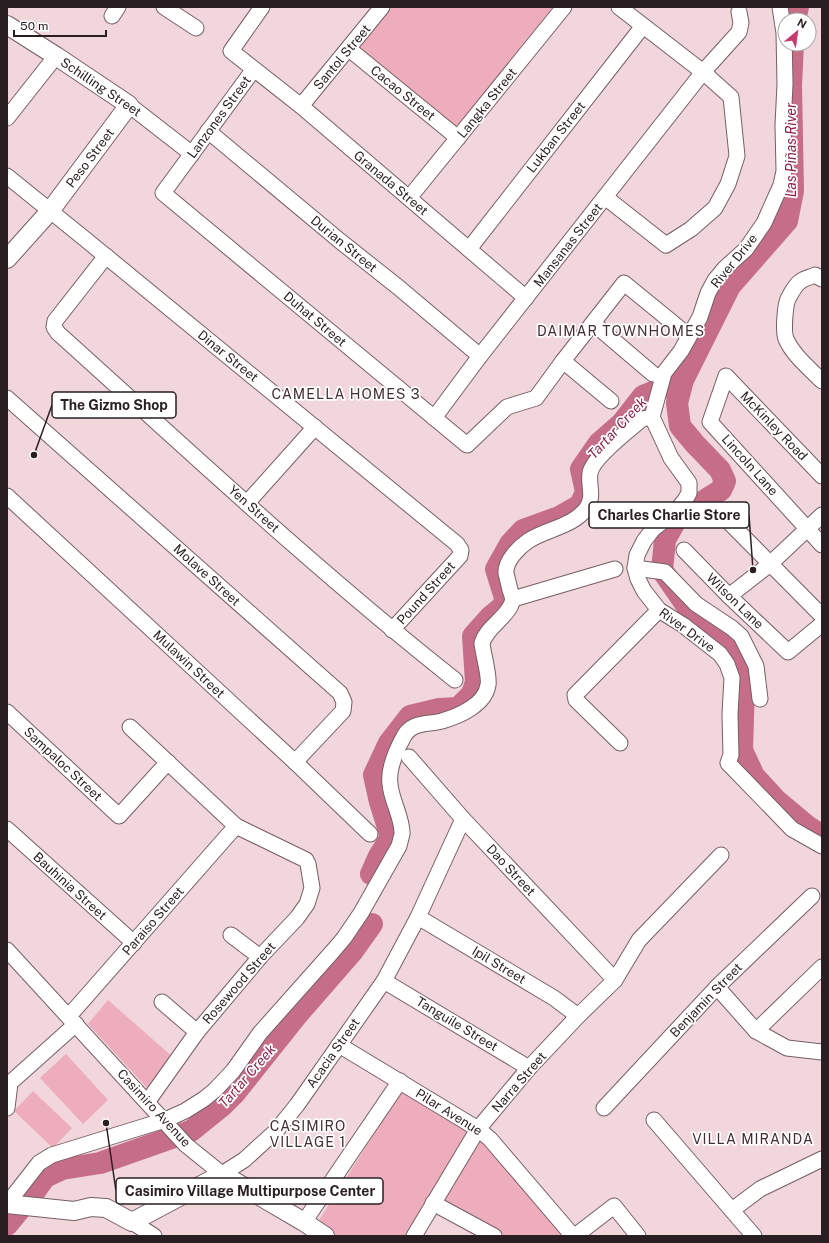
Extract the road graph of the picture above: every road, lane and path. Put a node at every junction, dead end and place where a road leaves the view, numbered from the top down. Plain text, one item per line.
1 (164, 7) edge
2 (262, 7) edge
3 (382, 7) edge
4 (564, 7) edge
5 (619, 7) edge
6 (780, 7) edge
7 (739, 12) dead end
8 (7, 25) edge
9 (643, 26) junction
10 (196, 28) dead end
11 (349, 48) junction
12 (56, 56) junction
13 (254, 69) junction
14 (703, 72) junction
15 (129, 105) junction
16 (301, 106) junction
17 (7, 118) edge
18 (208, 132) junction
19 (458, 138) junction
20 (192, 154) junction
21 (7, 176) edge
22 (163, 193) joint
23 (605, 197) junction
24 (409, 198) junction
25 (50, 211) junction
26 (468, 249) junction
27 (106, 256) junction
28 (7, 259) edge
29 (822, 279) edge
30 (526, 298) junction
31 (592, 323) junction
32 (684, 332) dead end
33 (480, 356) junction
34 (563, 361) junction
35 (659, 373) junction
36 (726, 376) joint
37 (822, 381) edge
38 (7, 398) edge
39 (611, 401) dead end
40 (653, 413) junction
41 (434, 418) junction
42 (314, 427) junction
43 (822, 476) edge
44 (7, 496) edge
45 (247, 503) junction
46 (720, 514) dead end
47 (822, 515) edge
48 (808, 530) junction
49 (822, 545) edge
50 (684, 550) dead end
51 (460, 556) joint
52 (770, 564) junction
53 (638, 568) junction
54 (615, 569) dead end
55 (729, 596) junction
56 (513, 599) junction
57 (659, 610) junction
58 (822, 616) edge
59 (822, 624) edge
60 (392, 630) junction
61 (455, 680) dead end
62 (760, 699) dead end
63 (7, 712) edge
64 (130, 727) dead end
65 (620, 743) dead end
66 (409, 757) dead end
67 (168, 762) junction
68 (295, 762) junction
69 (463, 819) junction
70 (236, 826) junction
71 (7, 829) edge
72 (370, 834) dead end
73 (822, 846) edge
74 (721, 855) dead end
75 (812, 896) dead end
76 (418, 917) junction
77 (231, 935) dead end
78 (134, 943) junction
79 (7, 950) edge
80 (260, 957) junction
81 (822, 967) edge
82 (615, 980) junction
83 (384, 981) junction
84 (717, 987) junction
85 (162, 1002) dead end
86 (578, 1016) junction
87 (72, 1020) junction
88 (756, 1031) junction
89 (198, 1032) junction
90 (339, 1045) junction
91 (822, 1052) edge
92 (529, 1068) junction
93 (400, 1081) junction
94 (8, 1082) edge
95 (148, 1101) junction
96 (7, 1108) edge
97 (604, 1108) dead end
98 (654, 1120) dead end
99 (168, 1124) junction
100 (478, 1129) junction
101 (822, 1159) edge
102 (222, 1174) junction
103 (433, 1203) junction
104 (9, 1204) edge
105 (732, 1210) junction
106 (132, 1222) junction
107 (304, 1222) junction
108 (154, 1236) edge
109 (325, 1236) edge
110 (414, 1236) edge
111 (494, 1236) edge
112 (574, 1236) edge
113 (638, 1236) edge
114 (754, 1236) edge

1 - 10 street
2 - 13 street, Lanzones Street
3 - 11 street, Santol Street
4 - 19 street, Langka Street
5 - 9 street
6 - 35 street, River Drive
7 - 14 street, Mansanas Street
8 - 12 street, Schilling Street
9 - 14 street
9 - 26 street, Lukban Street
11 - 16 street, Santol Street
11 - 19 street, Cacao Street
12 - 15 street, Schilling Street
12 - 17 street
13 - 16 street, Granada Street
13 - 18 street, Lanzones Street
14 - 23 street, Mansanas Street
14 - 23 street
15 - 20 street, Schilling Street
15 - 25 street, Peso Street
16 - 24 street, Granada Street
18 - 20 street, Lanzones Street
18 - 33 street, Durian Street
19 - 24 street, Langka Street
20 - 22 street, Lanzones Street
21 - 25 street, Dinar Street
22 - 41 street, Duhat Street
23 - 30 street, Mansanas Street
24 - 26 street, Granada Street
25 - 27 street, Dinar Street
25 - 28 street, Peso Street
26 - 30 street, Granada Street
27 - 42 street, Dinar Street
27 - 45 street, Yen Street
29 - 37 street
30 - 33 street, Mansanas Street
31 - 32 street
31 - 34 street
31 - 35 street
33 - 41 street, Mansanas Street
34 - 39 street
34 - 41 street, Duhat Street
35 - 40 street, River Drive
36 - 43 street, McKinley Road
36 - 48 street, Lincoln Lane
38 - 68 street, Molave Street
40 - 53 street
40 - 56 street
42 - 45 street
42 - 51 street, Dinar Street
44 - 68 street, Mulawin Street
45 - 60 street, Yen Street
46 - 52 street
47 - 48 street
48 - 49 street, Lincoln Lane
48 - 52 street
50 - 55 street, Wilson Lane
51 - 60 street, Pound Street
52 - 55 street
52 - 58 street
53 - 57 street, River Drive
53 - 62 street
54 - 56 street
55 - 59 street, Wilson Lane
56 - 99 street
57 - 65 street
57 - 73 street, River Drive
60 - 61 street, Yen Street
63 - 67 street, Sampaloc Street
64 - 67 street
66 - 69 street, Dao Street
67 - 70 street
68 - 72 street, Mulawin Street
69 - 76 street, Acacia Street
69 - 82 street, Dao Street
70 - 78 street, Paraiso Street
70 - 80 street, Rosewood Street
71 - 78 street, Bauhinia Street
74 - 82 street, Narra Street
75 - 84 street, Benjamin Street
76 - 83 street, Acacia Street
76 - 86 street, Ipil Street
77 - 80 street
78 - 87 street, Paraiso Street
79 - 87 street, Casimiro Avenue
80 - 89 street, Rosewood Street
81 - 88 street
82 - 86 street, Narra Street
83 - 90 street, Acacia Street
83 - 92 street, Tanguile Street
84 - 88 street
84 - 97 street, Benjamin Street
85 - 89 street
86 - 92 street, Narra Street
87 - 94 street, Paraiso Street
87 - 95 street, Casimiro Avenue
88 - 91 street
89 - 95 street, Rosewood Street
90 - 93 street, Pilar Avenue
90 - 102 street, Acacia Street
92 - 100 street, Narra Street
93 - 100 street, Pilar Avenue
93 - 107 street
94 - 96 street, Paraiso Street
95 - 99 street, Casimiro Avenue
98 - 105 street
99 - 102 street, Casimiro Avenue
99 - 104 street
100 - 103 street, Narra Street
100 - 112 street, Pilar Avenue
101 - 105 street
102 - 106 street, Acacia Street
102 - 107 street, Casimiro Avenue
103 - 110 street, Narra Street
103 - 111 street
104 - 106 street
105 - 114 street
106 - 108 street
107 - 109 street, Casimiro Avenue
112 - 113 street

